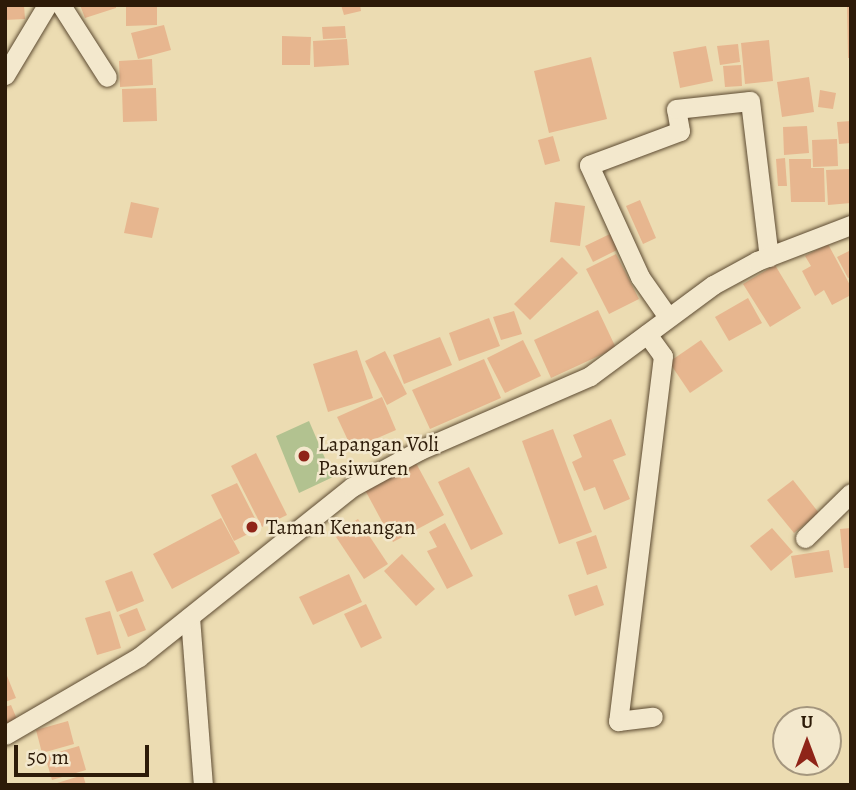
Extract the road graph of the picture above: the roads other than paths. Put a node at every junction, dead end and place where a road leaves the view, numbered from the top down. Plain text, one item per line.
1 (47, 5) edge
2 (61, 5) edge
3 (6, 73) edge
4 (107, 77) dead end
5 (851, 225) edge
6 (769, 257) junction
7 (667, 317) junction
8 (647, 334) junction
9 (851, 493) edge
10 (805, 538) dead end
11 (190, 617) junction
12 (653, 717) dead end
13 (5, 735) edge
14 (203, 785) edge

1 - 3 street
2 - 4 street
5 - 6 street
6 - 7 street
6 - 7 street
7 - 8 street
8 - 11 street
8 - 12 street
9 - 10 street
11 - 13 street
11 - 14 street

